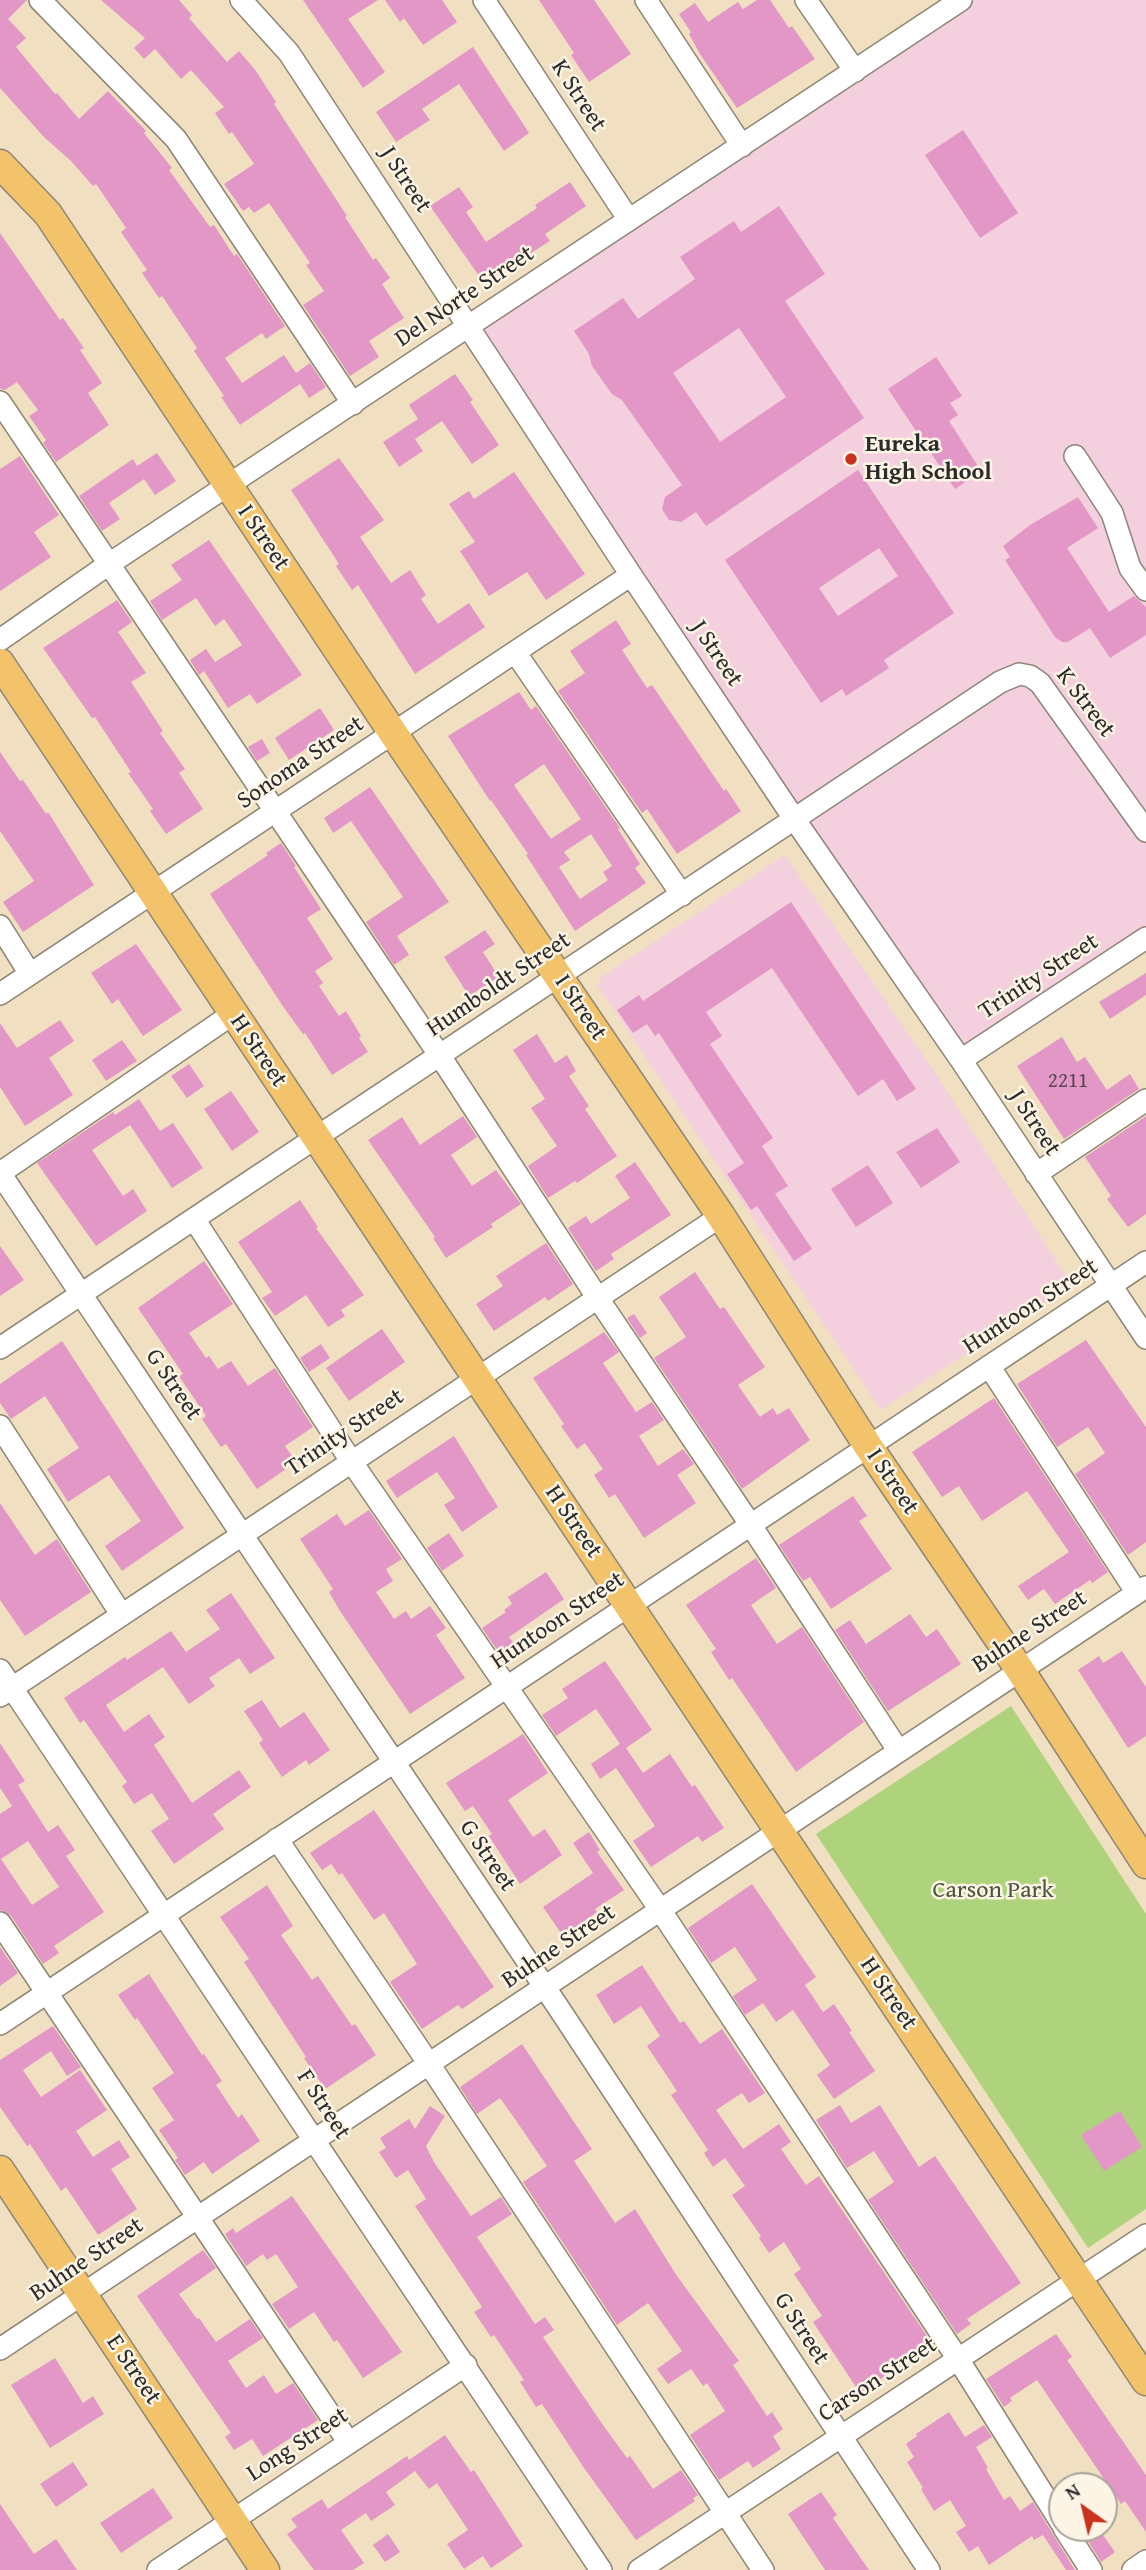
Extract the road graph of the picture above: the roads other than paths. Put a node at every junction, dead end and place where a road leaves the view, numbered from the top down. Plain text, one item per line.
1 (40, 0) edge
2 (242, 0) edge
3 (484, 0) edge
4 (646, 0) edge
5 (806, 0) edge
6 (961, 0) edge
7 (855, 71) junction
8 (742, 146) junction
9 (0, 164) edge
10 (629, 220) junction
11 (469, 325) junction
12 (0, 402) edge
13 (353, 404) junction
14 (1075, 456) dead end
15 (228, 485) junction
16 (109, 564) junction
17 (631, 575) junction
18 (1146, 590) edge
19 (0, 639) edge
20 (516, 652) junction
21 (0, 663) edge
22 (1030, 676) joint
23 (393, 733) junction
24 (275, 811) junction
25 (795, 820) junction
26 (1146, 831) edge
27 (153, 892) junction
28 (682, 895) junction
29 (0, 926) edge
30 (1146, 938) edge
31 (30, 974) junction
32 (559, 977) junction
33 (0, 994) edge
34 (234, 1013) junction
35 (440, 1056) junction
36 (961, 1060) junction
37 (1146, 1100) edge
38 (316, 1138) junction
39 (0, 1173) edge
40 (1036, 1174) junction
41 (721, 1216) junction
42 (194, 1219) junction
43 (1146, 1262) edge
44 (1111, 1285) junction
45 (81, 1294) junction
46 (597, 1297) junction
47 (1146, 1338) edge
48 (0, 1348) edge
49 (989, 1366) junction
50 (476, 1378) junction
51 (0, 1426) edge
52 (868, 1446) junction
53 (351, 1461) junction
54 (750, 1524) junction
55 (240, 1535) junction
56 (1141, 1590) edge
57 (629, 1606) junction
58 (121, 1614) junction
59 (0, 1670) edge
60 (1020, 1670) junction
61 (508, 1686) junction
62 (6, 1692) edge
63 (898, 1750) junction
64 (392, 1763) junction
65 (778, 1830) junction
66 (277, 1839) junction
67 (1146, 1864) edge
68 (661, 1911) junction
69 (162, 1915) junction
70 (0, 1923) edge
71 (545, 1988) junction
72 (47, 1992) junction
73 (0, 2024) edge
74 (429, 2064) junction
75 (314, 2139) junction
76 (0, 2170) edge
77 (197, 2218) junction
78 (1146, 2235) edge
79 (1078, 2280) junction
80 (83, 2294) junction
81 (0, 2349) edge
82 (958, 2359) junction
83 (466, 2365) junction
84 (1146, 2381) edge
85 (841, 2437) junction
86 (349, 2443) junction
87 (1048, 2502) edge
88 (724, 2514) junction
89 (232, 2520) junction
90 (1073, 2542) edge
91 (1146, 2561) edge
92 (159, 2570) edge
93 (265, 2570) edge
94 (601, 2570) edge
95 (639, 2570) edge
96 (763, 2570) edge
97 (929, 2570) edge
98 (1091, 2570) edge
99 (1133, 2570) edge

1 - 13 street
2 - 11 street, J Street
3 - 10 street, K Street
4 - 8 street
5 - 7 street
6 - 7 street, Del Norte Street
7 - 8 street, Del Norte Street
8 - 10 street, Del Norte Street
9 - 15 main road, I Street
10 - 11 street, Del Norte Street
11 - 13 street, Del Norte Street
11 - 17 street, J Street
12 - 16 street
13 - 15 street, Del Norte Street
14 - 18 street
15 - 16 street, Del Norte Street
15 - 23 main road, I Street
16 - 19 street, Del Norte Street
16 - 24 street
17 - 20 street, Sonoma Street
17 - 25 street, J Street
20 - 23 street, Sonoma Street
20 - 28 street
21 - 27 main road, H Street
22 - 25 street, Humboldt Street
22 - 26 street, K Street
23 - 24 street, Sonoma Street
23 - 32 main road, I Street
24 - 27 street, Sonoma Street
24 - 35 street
25 - 28 street, Humboldt Street
25 - 36 street, J Street
27 - 31 street, Sonoma Street
27 - 34 main road, H Street
28 - 32 street, Humboldt Street
29 - 31 street
30 - 36 street, Trinity Street
31 - 33 street, Sonoma Street
32 - 35 street, Humboldt Street
32 - 41 main road, I Street
34 - 38 main road, H Street
34 - 39 street
35 - 38 street, Humboldt Street
35 - 46 street
36 - 40 street, J Street
37 - 40 street
38 - 42 street, Humboldt Street
38 - 50 main road, H Street
39 - 45 street, G Street
40 - 44 street, J Street
41 - 46 street, Trinity Street
41 - 52 main road, I Street
42 - 45 street, Humboldt Street
42 - 53 street
43 - 44 street, Huntoon Street
44 - 47 street, J Street
44 - 49 street, Huntoon Street
45 - 48 street, Humboldt Street
45 - 55 street, G Street
46 - 50 street, Trinity Street
46 - 54 street
49 - 52 street, Huntoon Street
49 - 56 street
50 - 53 street, Trinity Street
50 - 57 main road, H Street
51 - 58 street
52 - 54 street, Huntoon Street
52 - 60 main road, I Street
53 - 55 street, Trinity Street
53 - 61 street
54 - 57 street, Huntoon Street
54 - 63 street
55 - 58 street, Trinity Street
55 - 64 street, G Street
56 - 60 street, Buhne Street
57 - 61 street, Huntoon Street
57 - 65 main road, H Street
58 - 62 street, Trinity Street
59 - 62 street, F Street
60 - 63 street, Buhne Street
60 - 67 main road, I Street
61 - 64 street, Huntoon Street
61 - 68 street
62 - 69 street, F Street
63 - 65 street, Buhne Street
64 - 66 street, Huntoon Street
64 - 71 street, G Street
65 - 68 street, Buhne Street
65 - 79 main road, H Street
66 - 69 street, Huntoon Street
66 - 74 street
68 - 71 street, Buhne Street
68 - 82 street
69 - 72 street, Huntoon Street
69 - 75 street, F Street
70 - 72 street
71 - 74 street, Buhne Street
71 - 85 street, G Street
72 - 73 street, Huntoon Street
72 - 77 street
74 - 75 street, Buhne Street
74 - 88 street
75 - 77 street, Buhne Street
75 - 83 street, F Street
76 - 80 main road, E Street
77 - 80 street, Buhne Street
77 - 86 street
78 - 79 street, Carson Street
79 - 82 street, Carson Street
79 - 84 main road, H Street
80 - 81 street, Buhne Street
80 - 89 main road, E Street
82 - 85 street, Carson Street
82 - 87 street
83 - 86 street, Long Street
83 - 94 street, F Street
85 - 88 street, Carson Street
85 - 97 street, G Street
86 - 89 street, Long Street
88 - 95 street, Carson Street
88 - 96 street
89 - 92 street, Long Street
89 - 93 main road, E Street
90 - 98 street
91 - 99 street

